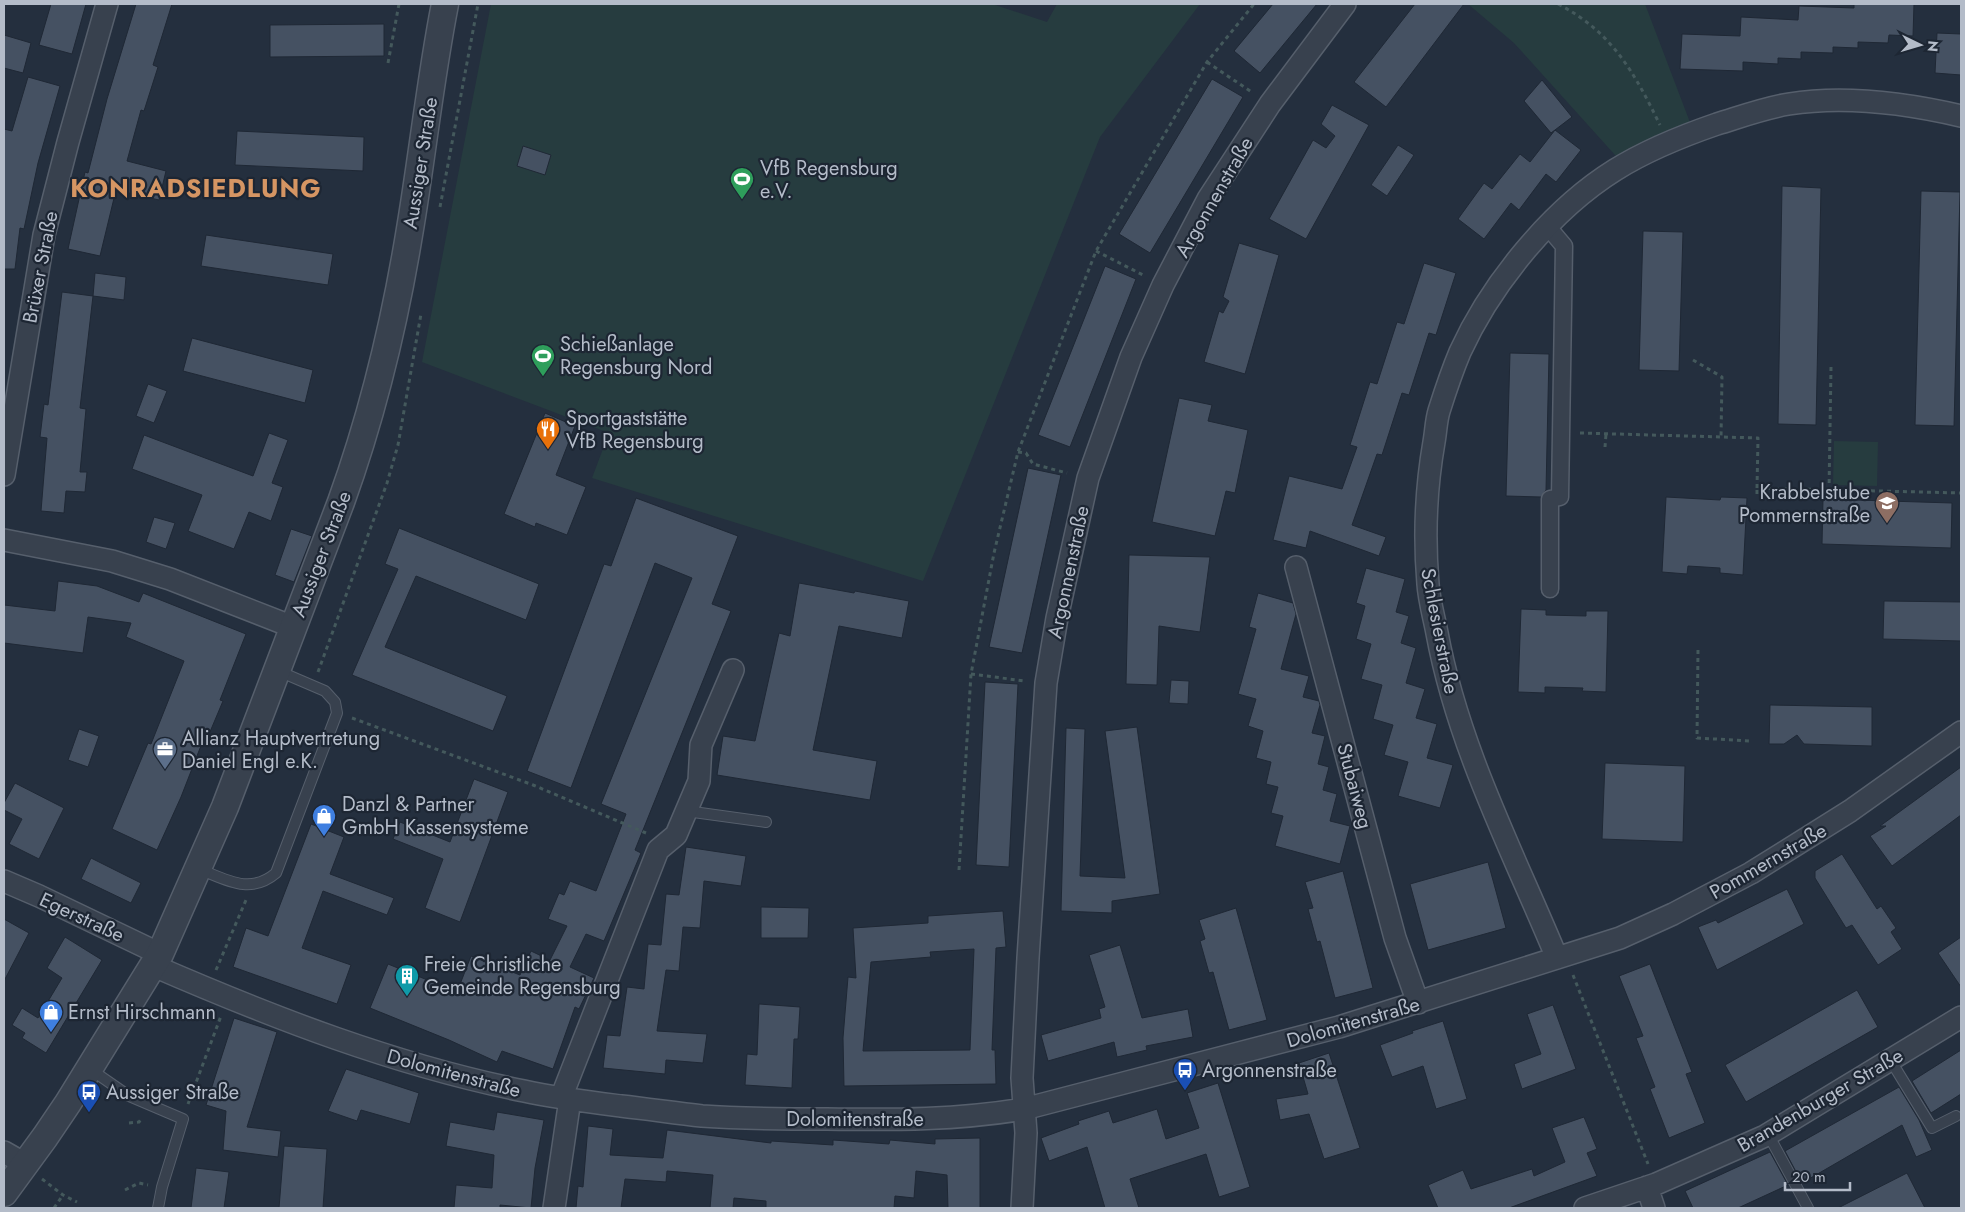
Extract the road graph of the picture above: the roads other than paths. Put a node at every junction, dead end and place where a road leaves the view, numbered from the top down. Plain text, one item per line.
1 (107, 4) edge
2 (445, 4) edge
3 (1345, 4) edge
4 (1961, 116) edge
5 (1548, 227) junction
6 (4, 475) edge
7 (4, 540) edge
8 (1296, 567) dead end
9 (1550, 589) dead end
10 (293, 627) junction
11 (276, 670) junction
12 (733, 670) dead end
13 (1961, 732) edge
14 (686, 811) junction
15 (766, 822) dead end
16 (199, 869) junction
17 (4, 881) edge
18 (1562, 957) junction
19 (157, 960) junction
20 (1418, 1003) junction
21 (1961, 1017) edge
22 (1891, 1061) junction
23 (89, 1068) junction
24 (565, 1099) junction
25 (1024, 1109) junction
26 (1956, 1116) dead end
27 (1768, 1134) junction
28 (15, 1158) edge
29 (1649, 1180) junction
30 (4, 1193) edge
31 (158, 1208) edge
32 (554, 1208) edge
33 (1022, 1208) edge
34 (1585, 1208) edge
35 (1654, 1208) edge
36 (1808, 1208) edge

1 - 6 street, Brüxer Straße
2 - 10 street, Aussiger Straße
3 - 25 street, Argonnenstraße
4 - 5 street, Schlesierstraße
5 - 9 street
5 - 18 street, Schlesierstraße
7 - 10 street
8 - 20 street, Stubaiweg
10 - 11 street, Aussiger Straße
11 - 16 street, Aussiger Straße
11 - 16 lane
12 - 14 street
13 - 18 street, Pommernstraße
14 - 15 lane
14 - 24 street
16 - 19 street, Aussiger Straße
17 - 19 street, Egerstraße
18 - 20 street, Dolomitenstraße
19 - 23 street, Aussiger Straße
19 - 24 street, Dolomitenstraße
20 - 25 street, Dolomitenstraße
21 - 22 street, Brandenburger Straße
22 - 26 lane
22 - 27 street, Brandenburger Straße
23 - 28 street, Aussiger Straße
23 - 31 lane
24 - 25 street, Dolomitenstraße
24 - 32 street
25 - 33 street, Argonnenstraße
27 - 29 street, Brandenburger Straße
27 - 36 lane
28 - 30 street, Aussiger Straße
29 - 34 street, Brandenburger Straße
29 - 35 street

